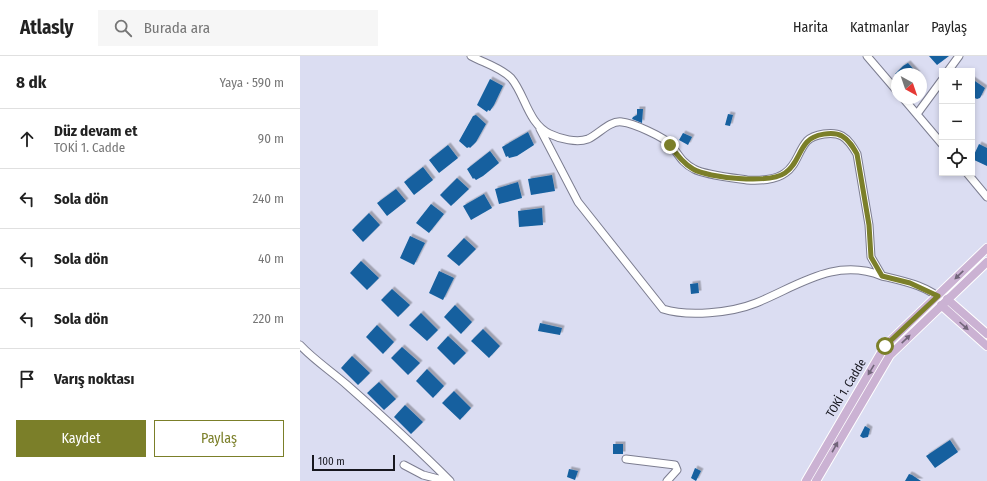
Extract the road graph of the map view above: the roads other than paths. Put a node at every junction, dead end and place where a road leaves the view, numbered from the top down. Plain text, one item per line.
1 (471, 56) edge
2 (868, 56) edge
3 (959, 56) edge
4 (950, 68) edge
5 (891, 84) edge
6 (939, 84) edge
7 (908, 104) edge
8 (917, 114) junction
9 (538, 124) junction
10 (939, 140) edge
11 (970, 176) edge
12 (987, 197) edge
13 (987, 248) edge
14 (987, 262) edge
15 (882, 276) junction
16 (938, 296) junction
17 (944, 302) junction
18 (987, 334) edge
19 (300, 345) edge
20 (987, 346) edge
21 (626, 459) dead end
22 (404, 465) dead end
23 (446, 481) edge
24 (450, 481) edge
25 (667, 481) edge
26 (806, 481) edge
27 (816, 481) edge

1 - 9 street
2 - 5 street
3 - 4 street
6 - 8 street
7 - 8 street
8 - 10 street
9 - 15 street
9 - 15 street
11 - 12 street
13 -> 16 main road, TOKİ 1. Cadde
14 - 17 main road
15 - 16 street
16 - 17 street
16 -> 26 main road, TOKİ 1. Cadde
17 - 18 main road
17 -> 20 main road
27 -> 17 main road
19 - 24 street
21 - 25 street
22 - 23 street

